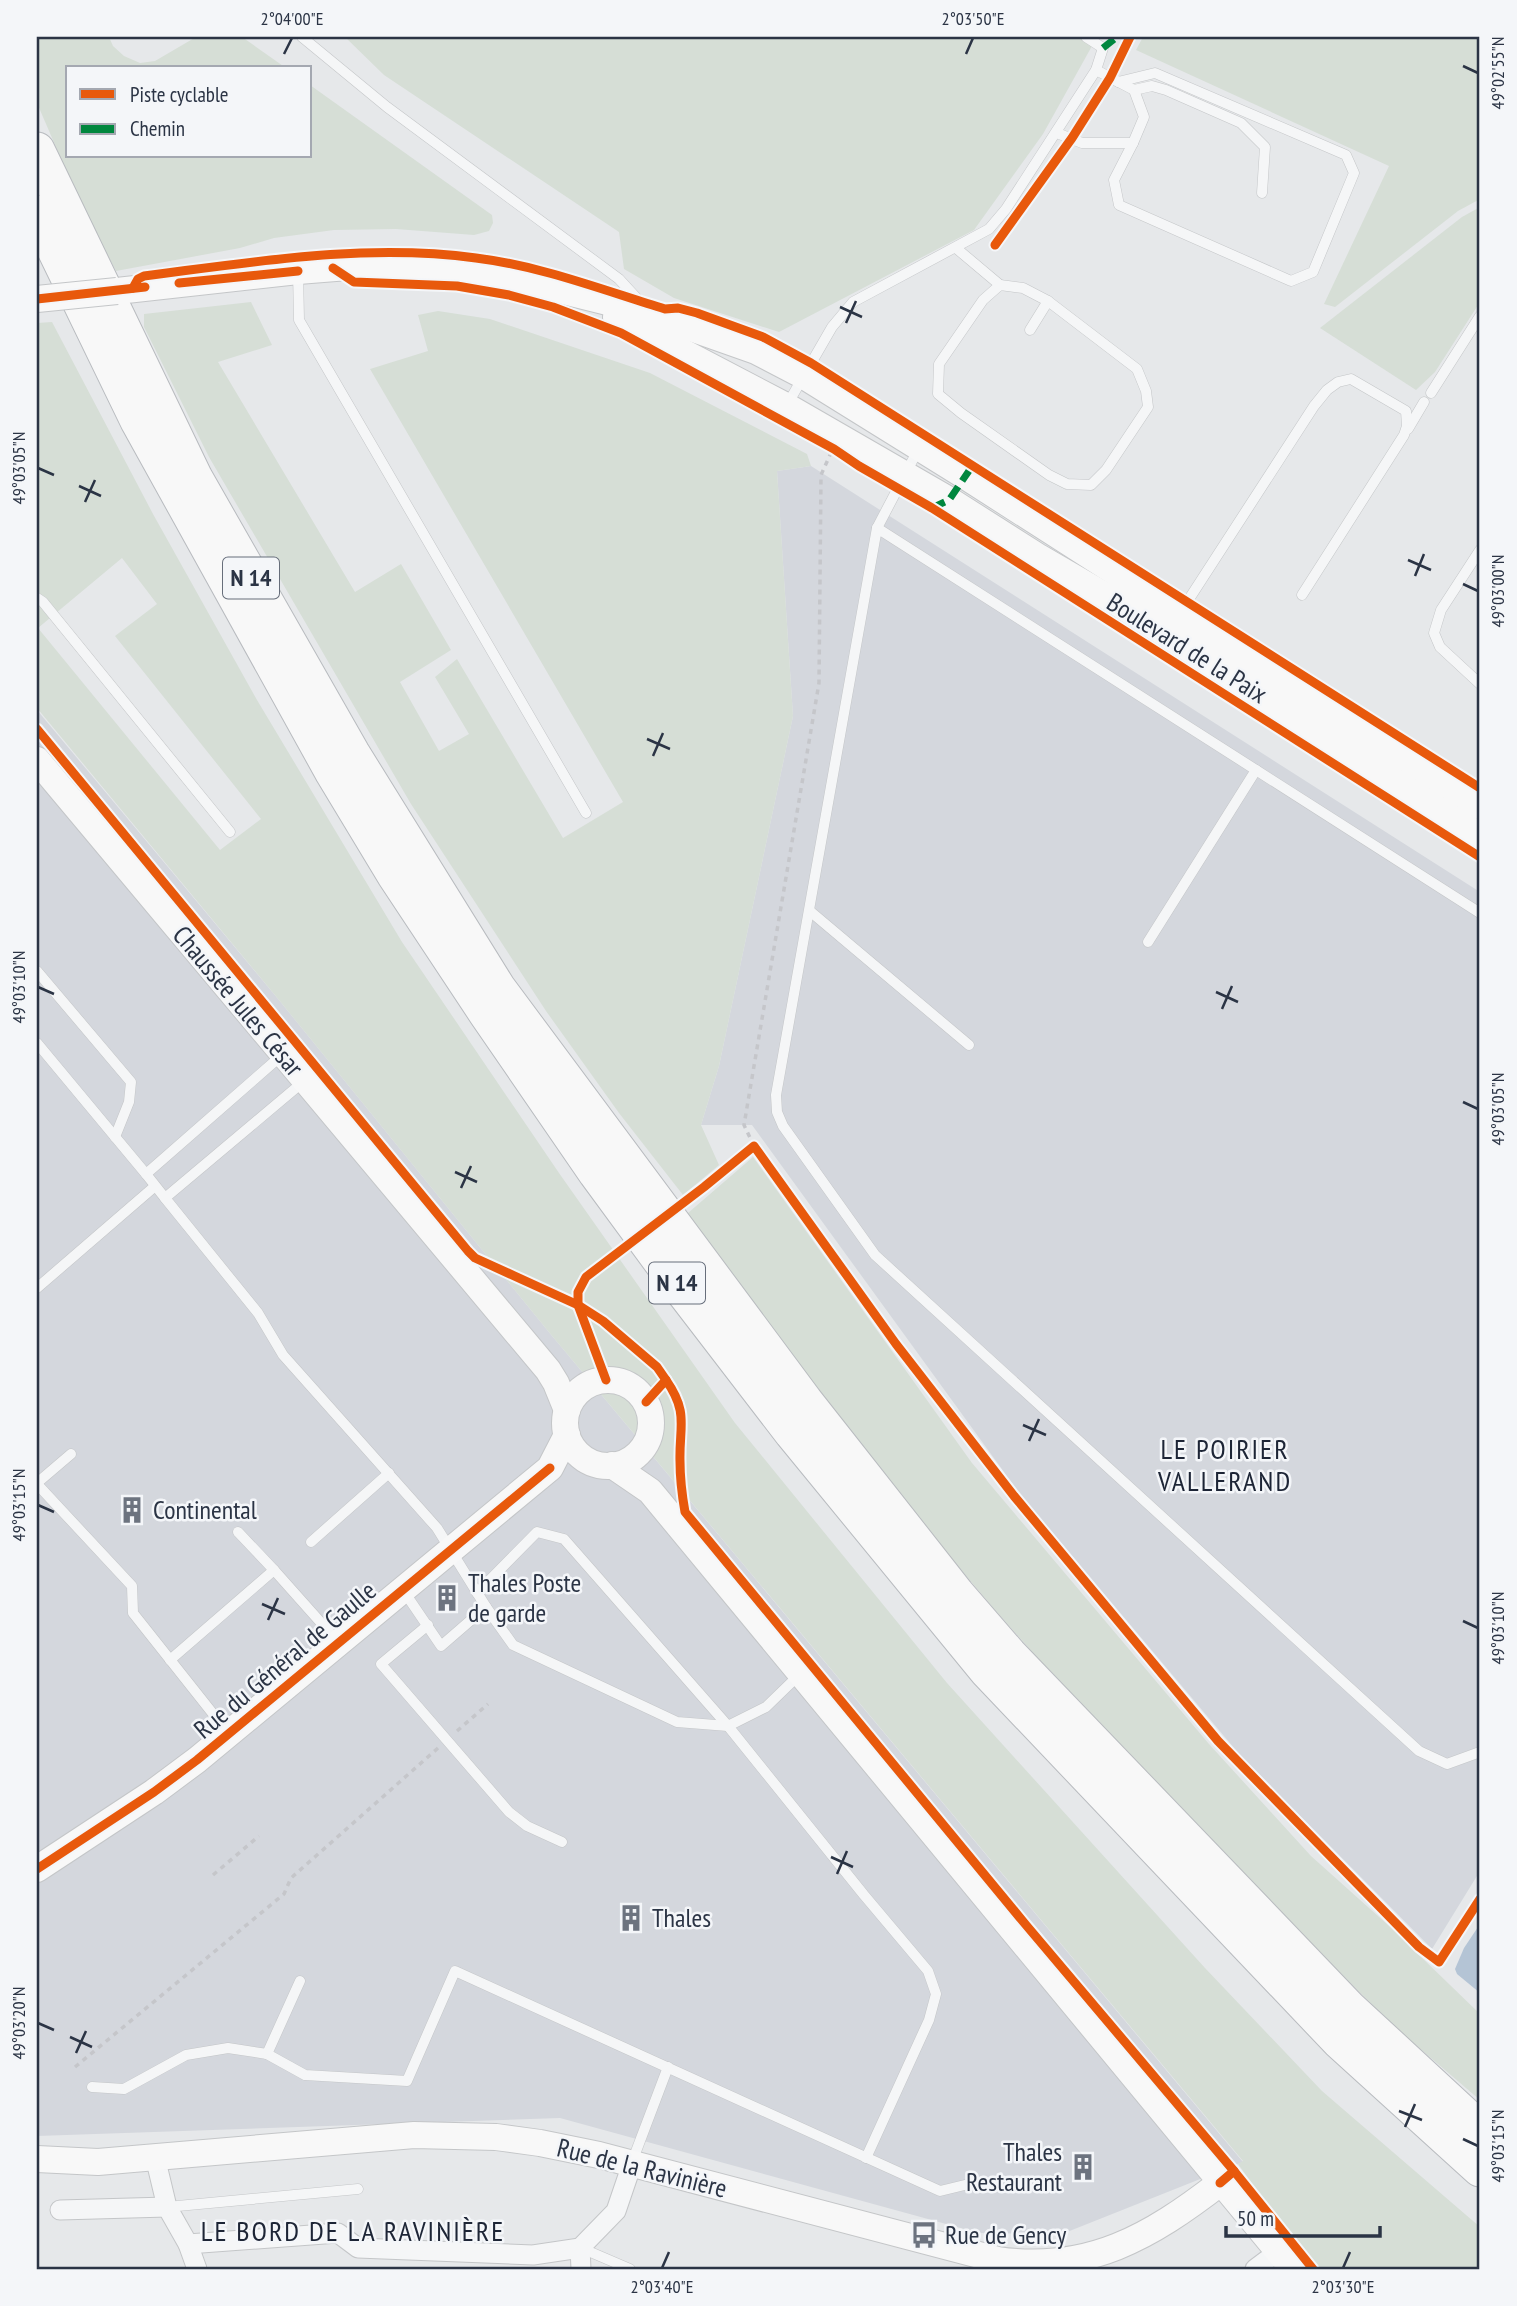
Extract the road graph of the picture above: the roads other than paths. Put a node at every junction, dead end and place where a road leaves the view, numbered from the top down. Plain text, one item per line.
1 (302, 37) edge
2 (1086, 37) edge
3 (1096, 70) junction
4 (1118, 82) junction
5 (1134, 90) junction
6 (1057, 132) junction
7 (1133, 143) junction
8 (37, 150) edge
9 (1262, 192) dead end
10 (37, 213) edge
11 (957, 248) junction
12 (298, 271) junction
13 (1000, 285) junction
14 (557, 290) junction
15 (37, 299) edge
16 (1048, 302) junction
17 (647, 313) junction
18 (1480, 316) edge
19 (1030, 331) dead end
20 (664, 341) junction
21 (804, 376) junction
22 (1431, 393) dead end
23 (1424, 402) dead end
24 (786, 405) junction
25 (1404, 435) junction
26 (919, 448) junction
27 (904, 474) junction
28 (877, 528) junction
29 (1480, 550) edge
30 (1302, 595) dead end
31 (37, 598) edge
32 (1181, 613) junction
33 (1480, 684) edge
34 (37, 760) edge
35 (1256, 770) junction
36 (1480, 806) edge
37 (586, 813) dead end
38 (230, 832) dead end
39 (1480, 836) edge
40 (811, 912) junction
41 (1480, 913) edge
42 (1148, 942) dead end
43 (37, 971) edge
44 (37, 1043) edge
45 (969, 1045) dead end
46 (282, 1055) junction
47 (304, 1080) junction
48 (115, 1137) junction
49 (146, 1174) junction
50 (154, 1187) junction
51 (165, 1198) junction
52 (37, 1288) edge
53 (548, 1370) junction
54 (588, 1385) junction
55 (567, 1422) junction
56 (644, 1447) junction
57 (71, 1454) dead end
58 (600, 1462) junction
59 (550, 1468) junction
60 (389, 1474) junction
61 (37, 1483) edge
62 (650, 1491) junction
63 (238, 1532) dead end
64 (311, 1542) dead end
65 (450, 1551) junction
66 (274, 1570) junction
67 (402, 1590) junction
68 (477, 1593) junction
69 (486, 1606) junction
70 (428, 1625) junction
71 (339, 1643) junction
72 (170, 1660) junction
73 (801, 1674) junction
74 (728, 1726) junction
75 (229, 1734) junction
76 (1480, 1752) edge
77 (562, 1842) dead end
78 (37, 1870) edge
79 (300, 1981) dead end
80 (267, 2054) junction
81 (667, 2067) junction
82 (92, 2087) dead end
83 (1480, 2129) edge
84 (155, 2157) junction
85 (866, 2158) junction
86 (37, 2159) edge
87 (632, 2164) junction
88 (1480, 2169) edge
89 (973, 2183) dead end
90 (1220, 2183) junction
91 (358, 2189) dead end
92 (167, 2207) junction
93 (60, 2210) dead end
94 (188, 2244) junction
95 (580, 2248) junction
96 (997, 2265) edge
97 (197, 2269) edge
98 (581, 2269) edge
99 (629, 2269) edge
100 (1293, 2269) edge

1 - 17 lane
2 - 3 lane
3 - 4 lane
3 - 6 lane
4 - 5 lane
4 - 7 lane
5 - 7 lane
5 - 9 lane
6 - 7 lane
6 - 11 lane
8 - 83 highway, N 14
10 - 88 highway, N 14
11 - 13 lane
11 - 21 lane
12 - 14 main road, Boulevard de la Paix
12 - 15 main road, Boulevard de la Paix, bridge
12 - 37 lane
13 - 16 lane
13 - 16 lane
14 - 17 main road, Boulevard de la Paix
14 - 20 main road, Boulevard de la Paix
16 - 19 lane
17 - 20 lane
17 - 21 main road, Boulevard de la Paix
18 - 22 lane
20 - 24 main road, Boulevard de la Paix
21 - 24 lane
21 - 26 main road, Boulevard de la Paix
23 - 25 lane
24 - 27 main road, Boulevard de la Paix
25 - 30 lane
25 - 32 lane
26 - 27 lane
26 - 32 main road, Boulevard de la Paix
27 - 28 lane
27 - 39 main road, Boulevard de la Paix
28 - 35 lane
28 - 40 lane
29 - 33 lane
31 - 38 lane
32 - 36 main road, Boulevard de la Paix
34 - 46 main road, Chaussée Jules César
35 - 41 lane
35 - 42 lane
40 - 45 lane
40 - 76 lane
43 - 48 lane
44 - 48 lane
46 - 47 main road, Chaussée Jules César
46 - 49 lane
47 - 51 lane
47 - 53 main road, Chaussée Jules César
48 - 49 lane
49 - 50 lane
50 - 51 lane
50 - 52 lane
51 - 60 lane
53 - 54 main road, Chaussée Jules César
53 - 55 main road, Chaussée Jules César
54 - 55 main road
54 - 56 main road
55 - 58 main road
55 - 59 main road, Rue du Général de Gaulle
56 - 58 main road
56 - 62 main road
57 - 61 lane
58 - 59 main road, Rue du Général de Gaulle
58 - 62 main road
59 - 65 main road, Rue du Général de Gaulle
60 - 64 lane
60 - 65 lane
61 - 72 lane
62 - 73 main road
63 - 66 lane
65 - 67 main road, Rue du Général de Gaulle
65 - 68 lane
66 - 71 lane
66 - 72 lane
67 - 70 lane
67 - 71 main road, Rue du Général de Gaulle
68 - 69 lane
68 - 74 lane
69 - 70 lane
69 - 74 lane
70 - 77 lane
71 - 75 main road, Rue du Général de Gaulle
72 - 75 lane
73 - 74 lane
73 - 90 main road
74 - 85 lane
75 - 78 main road, Rue du Général de Gaulle
79 - 80 lane
80 - 81 lane
80 - 82 lane
81 - 85 lane
81 - 87 lane
84 - 86 main road, Rue de la Ravinière
84 - 87 main road, Rue de la Ravinière
84 - 92 street
85 - 89 lane
87 - 95 street
87 - 96 main road, Rue de la Ravinière
90 - 96 main road, Rue de la Ravinière
90 - 100 main road
91 - 92 lane
92 - 93 street
92 - 94 street
94 - 95 street
94 - 97 street
95 - 98 street
95 - 99 lane

